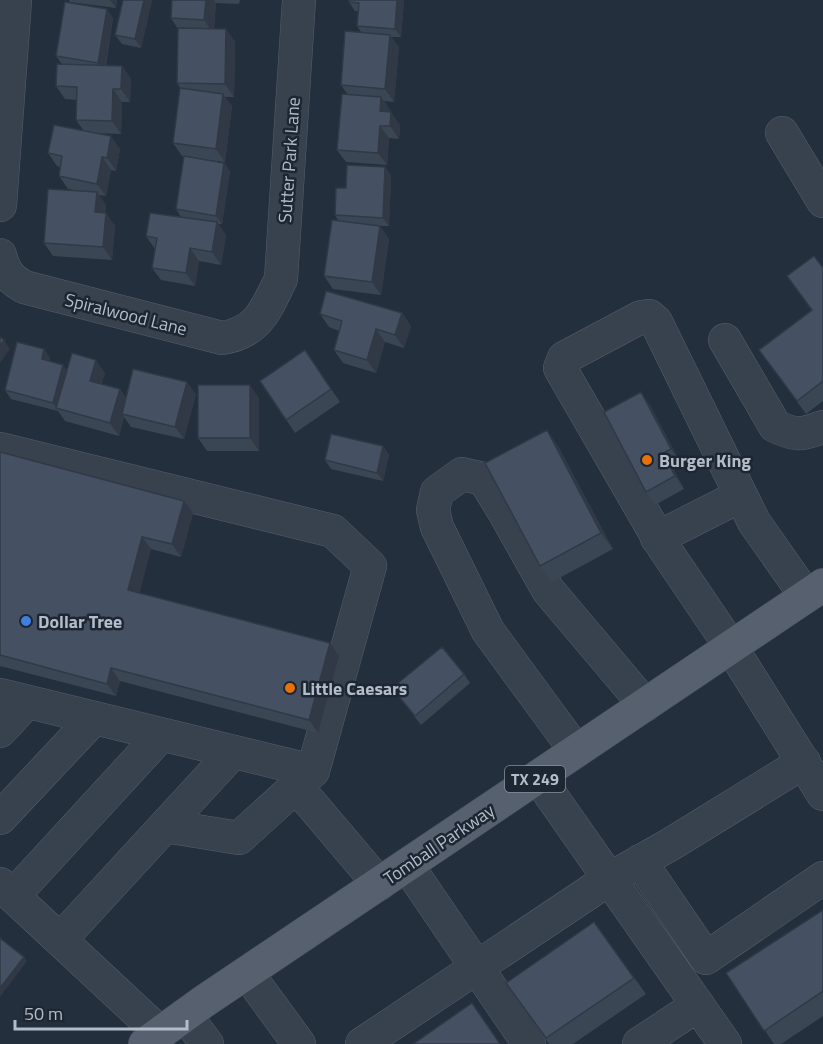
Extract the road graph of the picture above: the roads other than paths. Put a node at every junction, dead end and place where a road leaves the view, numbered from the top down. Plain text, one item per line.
1 (15, 0) edge
2 (299, 0) edge
3 (782, 133) dead end
4 (823, 201) edge
5 (0, 205) edge
6 (0, 255) edge
7 (263, 316) joint
8 (725, 340) dead end
9 (823, 427) edge
10 (0, 449) edge
11 (740, 496) junction
12 (657, 538) junction
13 (815, 591) edge
14 (731, 647) junction
15 (13, 698) edge
16 (645, 705) junction
17 (94, 718) junction
18 (0, 731) edge
19 (161, 735) junction
20 (576, 751) junction
21 (233, 752) junction
22 (804, 762) junction
23 (538, 777) junction
24 (304, 779) junction
25 (823, 794) edge
26 (0, 818) edge
27 (165, 826) junction
28 (640, 861) junction
29 (407, 865) junction
30 (823, 878) edge
31 (609, 879) junction
32 (379, 884) junction
33 (6, 890) edge
34 (60, 940) junction
35 (475, 968) junction
36 (247, 973) junction
37 (698, 1005) junction
38 (163, 1031) edge
39 (207, 1044) edge
40 (298, 1044) edge
41 (362, 1044) edge
42 (529, 1044) edge
43 (639, 1044) edge
44 (724, 1044) edge

1 - 5 street
2 - 7 street, Sutter Park Lane
3 - 4 street
6 - 7 street, Spiralwood Lane
8 - 9 street
10 - 24 street
11 - 12 street
11 - 12 street
11 - 13 street
12 - 14 street
13 - 14 main road, Tomball Parkway / TX 249
14 - 16 main road, Tomball Parkway / TX 249
14 - 22 street
15 - 17 street
15 - 18 street
16 - 20 main road, Tomball Parkway / TX 249
16 - 20 street
17 - 19 street
17 - 26 street
19 - 21 street
19 - 33 street
20 - 23 main road, Tomball Parkway / TX 249
21 - 24 street
21 - 27 street
22 - 25 street
22 - 28 street
23 - 29 main road, Tomball Parkway / TX 249
23 - 31 street
24 - 27 street
24 - 32 street
27 - 34 street
28 - 30 street
28 - 31 street
29 - 32 main road, Tomball Parkway / TX 249
29 - 35 street
31 - 35 street
31 - 37 street
32 - 36 main road, Tomball Parkway / TX 249
33 - 34 street
34 - 38 street
35 - 41 street
35 - 42 street
36 - 38 main road, Tomball Parkway / TX 249
36 - 40 street
37 - 43 street
37 - 44 street
38 - 39 street

